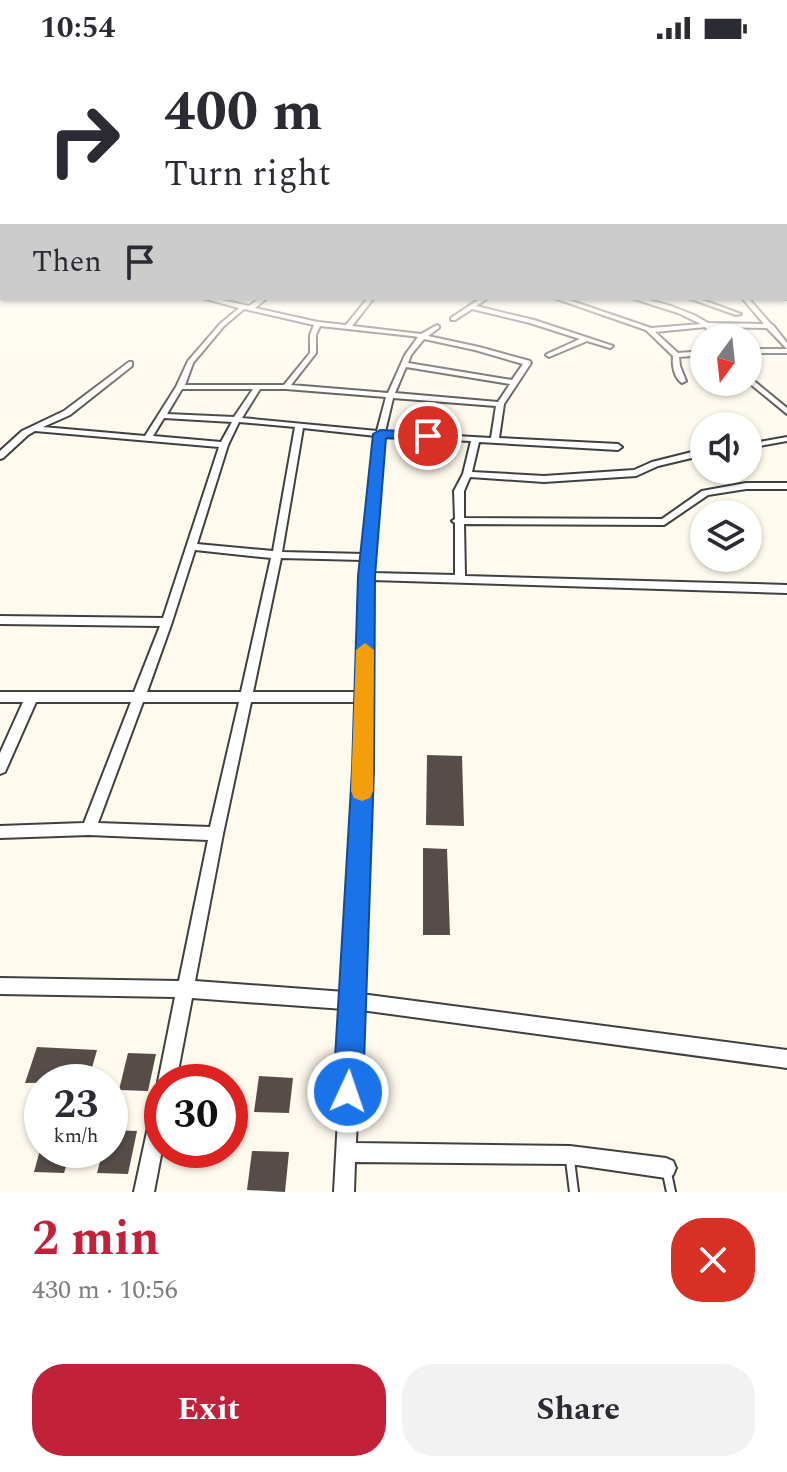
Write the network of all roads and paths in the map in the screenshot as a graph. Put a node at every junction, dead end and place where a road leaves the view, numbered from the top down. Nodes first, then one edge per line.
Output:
1 (229, 320) edge
2 (300, 320) edge
3 (354, 320) edge
4 (520, 320) edge
5 (621, 320) edge
6 (765, 320) edge
7 (318, 324) junction
8 (762, 326) edge
9 (771, 326) junction
10 (348, 327) junction
11 (437, 327) dead end
12 (690, 327) edge
13 (650, 330) junction
14 (423, 336) junction
15 (587, 338) junction
16 (610, 346) dead end
17 (787, 349) edge
18 (762, 350) edge
19 (690, 354) edge
20 (549, 355) dead end
21 (676, 355) junction
22 (129, 364) dead end
23 (405, 365) junction
24 (682, 381) dead end
25 (514, 382) junction
26 (180, 387) junction
27 (258, 387) junction
28 (286, 387) junction
29 (762, 390) edge
30 (390, 396) junction
31 (500, 404) junction
32 (787, 412) edge
33 (162, 416) junction
34 (236, 421) junction
35 (299, 425) junction
36 (35, 429) junction
37 (380, 434) junction
38 (476, 438) junction
39 (147, 439) junction
40 (495, 439) junction
41 (787, 439) edge
42 (762, 443) edge
43 (224, 445) junction
44 (618, 447) dead end
45 (690, 455) edge
46 (0, 456) edge
47 (467, 474) junction
48 (787, 486) edge
49 (457, 521) junction
50 (192, 547) junction
51 (277, 555) junction
52 (370, 557) junction
53 (367, 576) junction
54 (460, 578) junction
55 (787, 589) edge
56 (0, 620) edge
57 (167, 622) junction
58 (32, 696) junction
59 (0, 697) edge
60 (364, 697) junction
61 (139, 699) junction
62 (245, 699) junction
63 (0, 768) edge
64 (89, 829) junction
65 (0, 832) edge
66 (216, 834) junction
67 (0, 986) edge
68 (186, 989) junction
69 (353, 1001) junction
70 (787, 1059) edge
71 (171, 1064) edge
72 (345, 1152) junction
73 (570, 1155) junction
74 (149, 1168) edge
75 (666, 1168) joint
76 (144, 1192) edge
77 (344, 1192) edge
78 (574, 1192) edge
79 (671, 1192) edge

1 - 26 street
2 - 7 street
3 - 10 street
4 - 15 street
5 - 13 street
6 - 9 street
7 - 10 street
7 - 28 street
8 - 9 street
9 - 17 street
10 - 14 street
11 - 14 street
12 - 13 street
13 - 21 street
14 - 23 street
14 - 25 street
15 - 16 street
15 - 20 street
17 - 18 street
19 - 21 street
21 - 24 street
22 - 36 street
23 - 25 street
23 - 30 street
25 - 31 street
26 - 27 street
26 - 33 street
27 - 28 street
27 - 34 street
28 - 30 street
29 - 32 street
30 - 31 street
30 - 37 street
31 - 40 street
33 - 34 street
33 - 39 street
34 - 35 street
34 - 43 street
35 - 37 street
35 - 51 street
36 - 39 street
36 - 46 street
37 - 38 street
37 - 52 street
38 - 40 street
38 - 47 street
39 - 43 street
40 - 44 street
41 - 42 street
43 - 50 street
45 - 47 street
47 - 49 street
48 - 49 street
49 - 54 street
50 - 51 street
50 - 57 street
51 - 52 street
51 - 62 street
52 - 53 street
53 - 54 street
53 - 60 street
54 - 55 street
56 - 57 street
57 - 61 street
58 - 59 street
58 - 61 street
58 - 63 street
60 - 62 street
60 - 69 street
61 - 62 street
61 - 64 street
62 - 66 street
64 - 65 street
64 - 66 street
66 - 68 street
67 - 68 street
68 - 69 street
68 - 71 street
69 - 70 street
69 - 72 street
72 - 73 street
72 - 77 street
73 - 75 street
73 - 78 lane
74 - 76 street
75 - 79 lane

